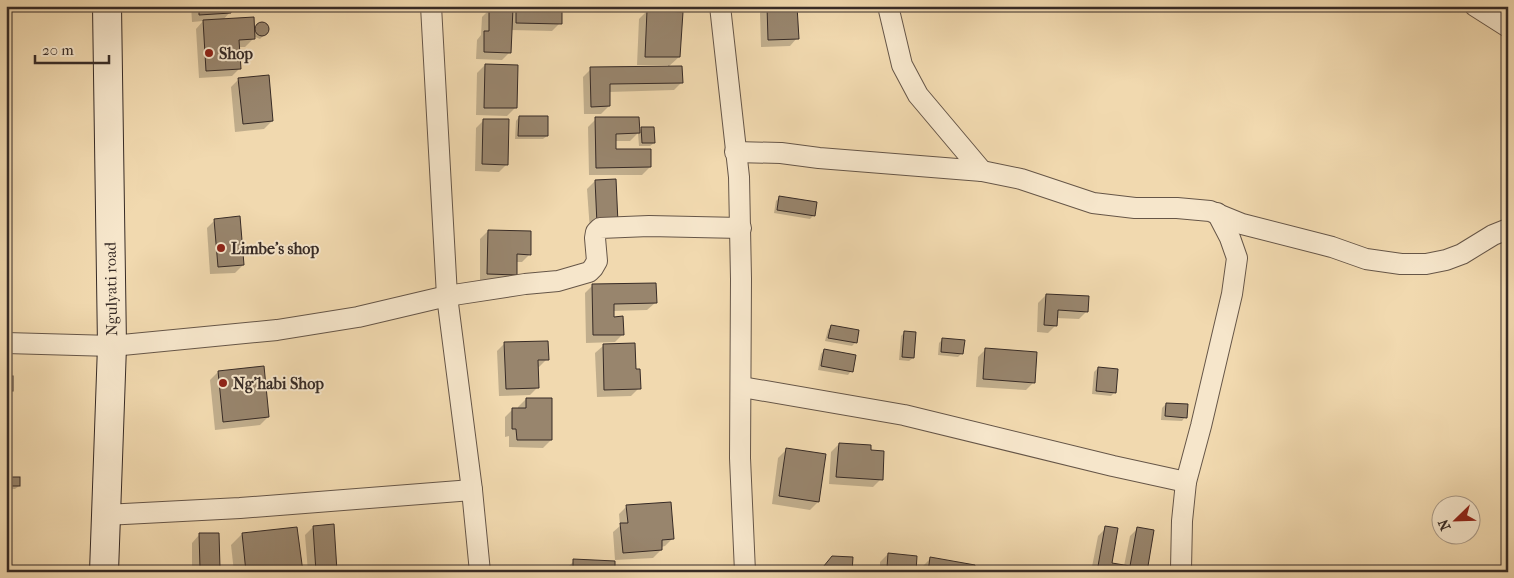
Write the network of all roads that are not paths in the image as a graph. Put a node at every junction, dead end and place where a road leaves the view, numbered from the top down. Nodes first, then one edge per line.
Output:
1 (107, 6) edge
2 (431, 6) edge
3 (720, 6) edge
4 (888, 6) edge
5 (1474, 6) edge
6 (1508, 27) edge
7 (736, 152) junction
8 (982, 171) junction
9 (1217, 213) junction
10 (741, 228) junction
11 (1508, 228) edge
12 (448, 296) junction
13 (6, 343) edge
14 (112, 346) junction
15 (742, 386) junction
16 (1186, 482) junction
17 (472, 490) junction
18 (105, 515) junction
19 (1181, 569) dead end
20 (104, 572) edge
21 (480, 572) edge
22 (746, 572) edge

1 - 14 main road, Ngulyati road
2 - 12 street
3 - 7 street
4 - 8 street
5 - 6 street
7 - 8 street
7 - 10 street
8 - 9 street
9 - 11 street
9 - 16 street
10 - 12 street
10 - 15 street
12 - 14 street
12 - 17 street
13 - 14 street
14 - 18 main road, Ngulyati road
15 - 16 street
15 - 22 street
16 - 19 street
17 - 18 street
17 - 21 street
18 - 20 main road, Ngulyati road

